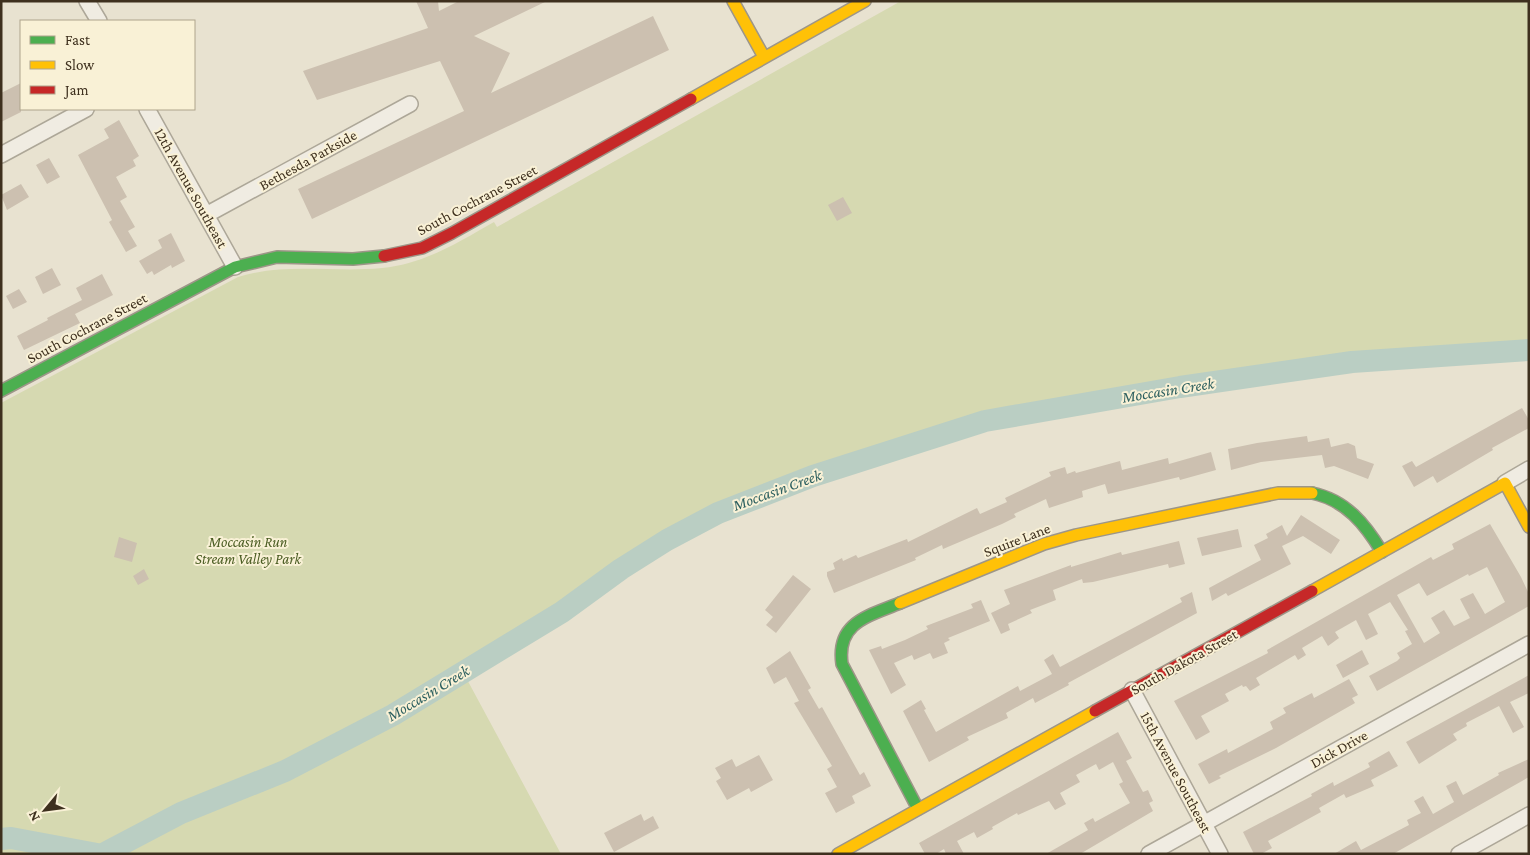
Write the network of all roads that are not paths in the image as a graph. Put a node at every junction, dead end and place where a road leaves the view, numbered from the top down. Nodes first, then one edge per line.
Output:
1 (88, 1) edge
2 (733, 1) edge
3 (865, 1) edge
4 (98, 20) edge
5 (764, 57) junction
6 (410, 104) dead end
7 (84, 110) edge
8 (148, 110) edge
9 (1, 155) edge
10 (206, 216) junction
11 (234, 267) junction
12 (1, 391) edge
13 (1529, 470) edge
14 (1505, 483) junction
15 (1529, 527) edge
16 (1382, 552) junction
17 (1529, 644) edge
18 (1132, 690) junction
19 (918, 809) junction
20 (1529, 815) edge
21 (1204, 824) junction
22 (838, 854) edge
23 (1149, 854) edge
24 (1220, 854) edge
25 (1459, 854) edge

1 - 4 street
2 - 5 street
3 - 5 street, South Cochrane Street
5 - 11 street, South Cochrane Street
6 - 10 street, Bethesda Parkside
7 - 9 street
8 - 10 street, 12th Avenue Southeast
10 - 11 street, 12th Avenue Southeast
11 - 12 street, South Cochrane Street
13 - 14 street, South Dakota Street
14 - 15 street
14 - 16 street, South Dakota Street
16 - 18 street, South Dakota Street
16 - 19 street, Squire Lane
17 - 21 street, Dick Drive
18 - 19 street, South Dakota Street
18 - 21 street, 15th Avenue Southeast
19 - 22 street, South Dakota Street
20 - 25 street
21 - 23 street, Dick Drive
21 - 24 street, 15th Avenue Southeast

